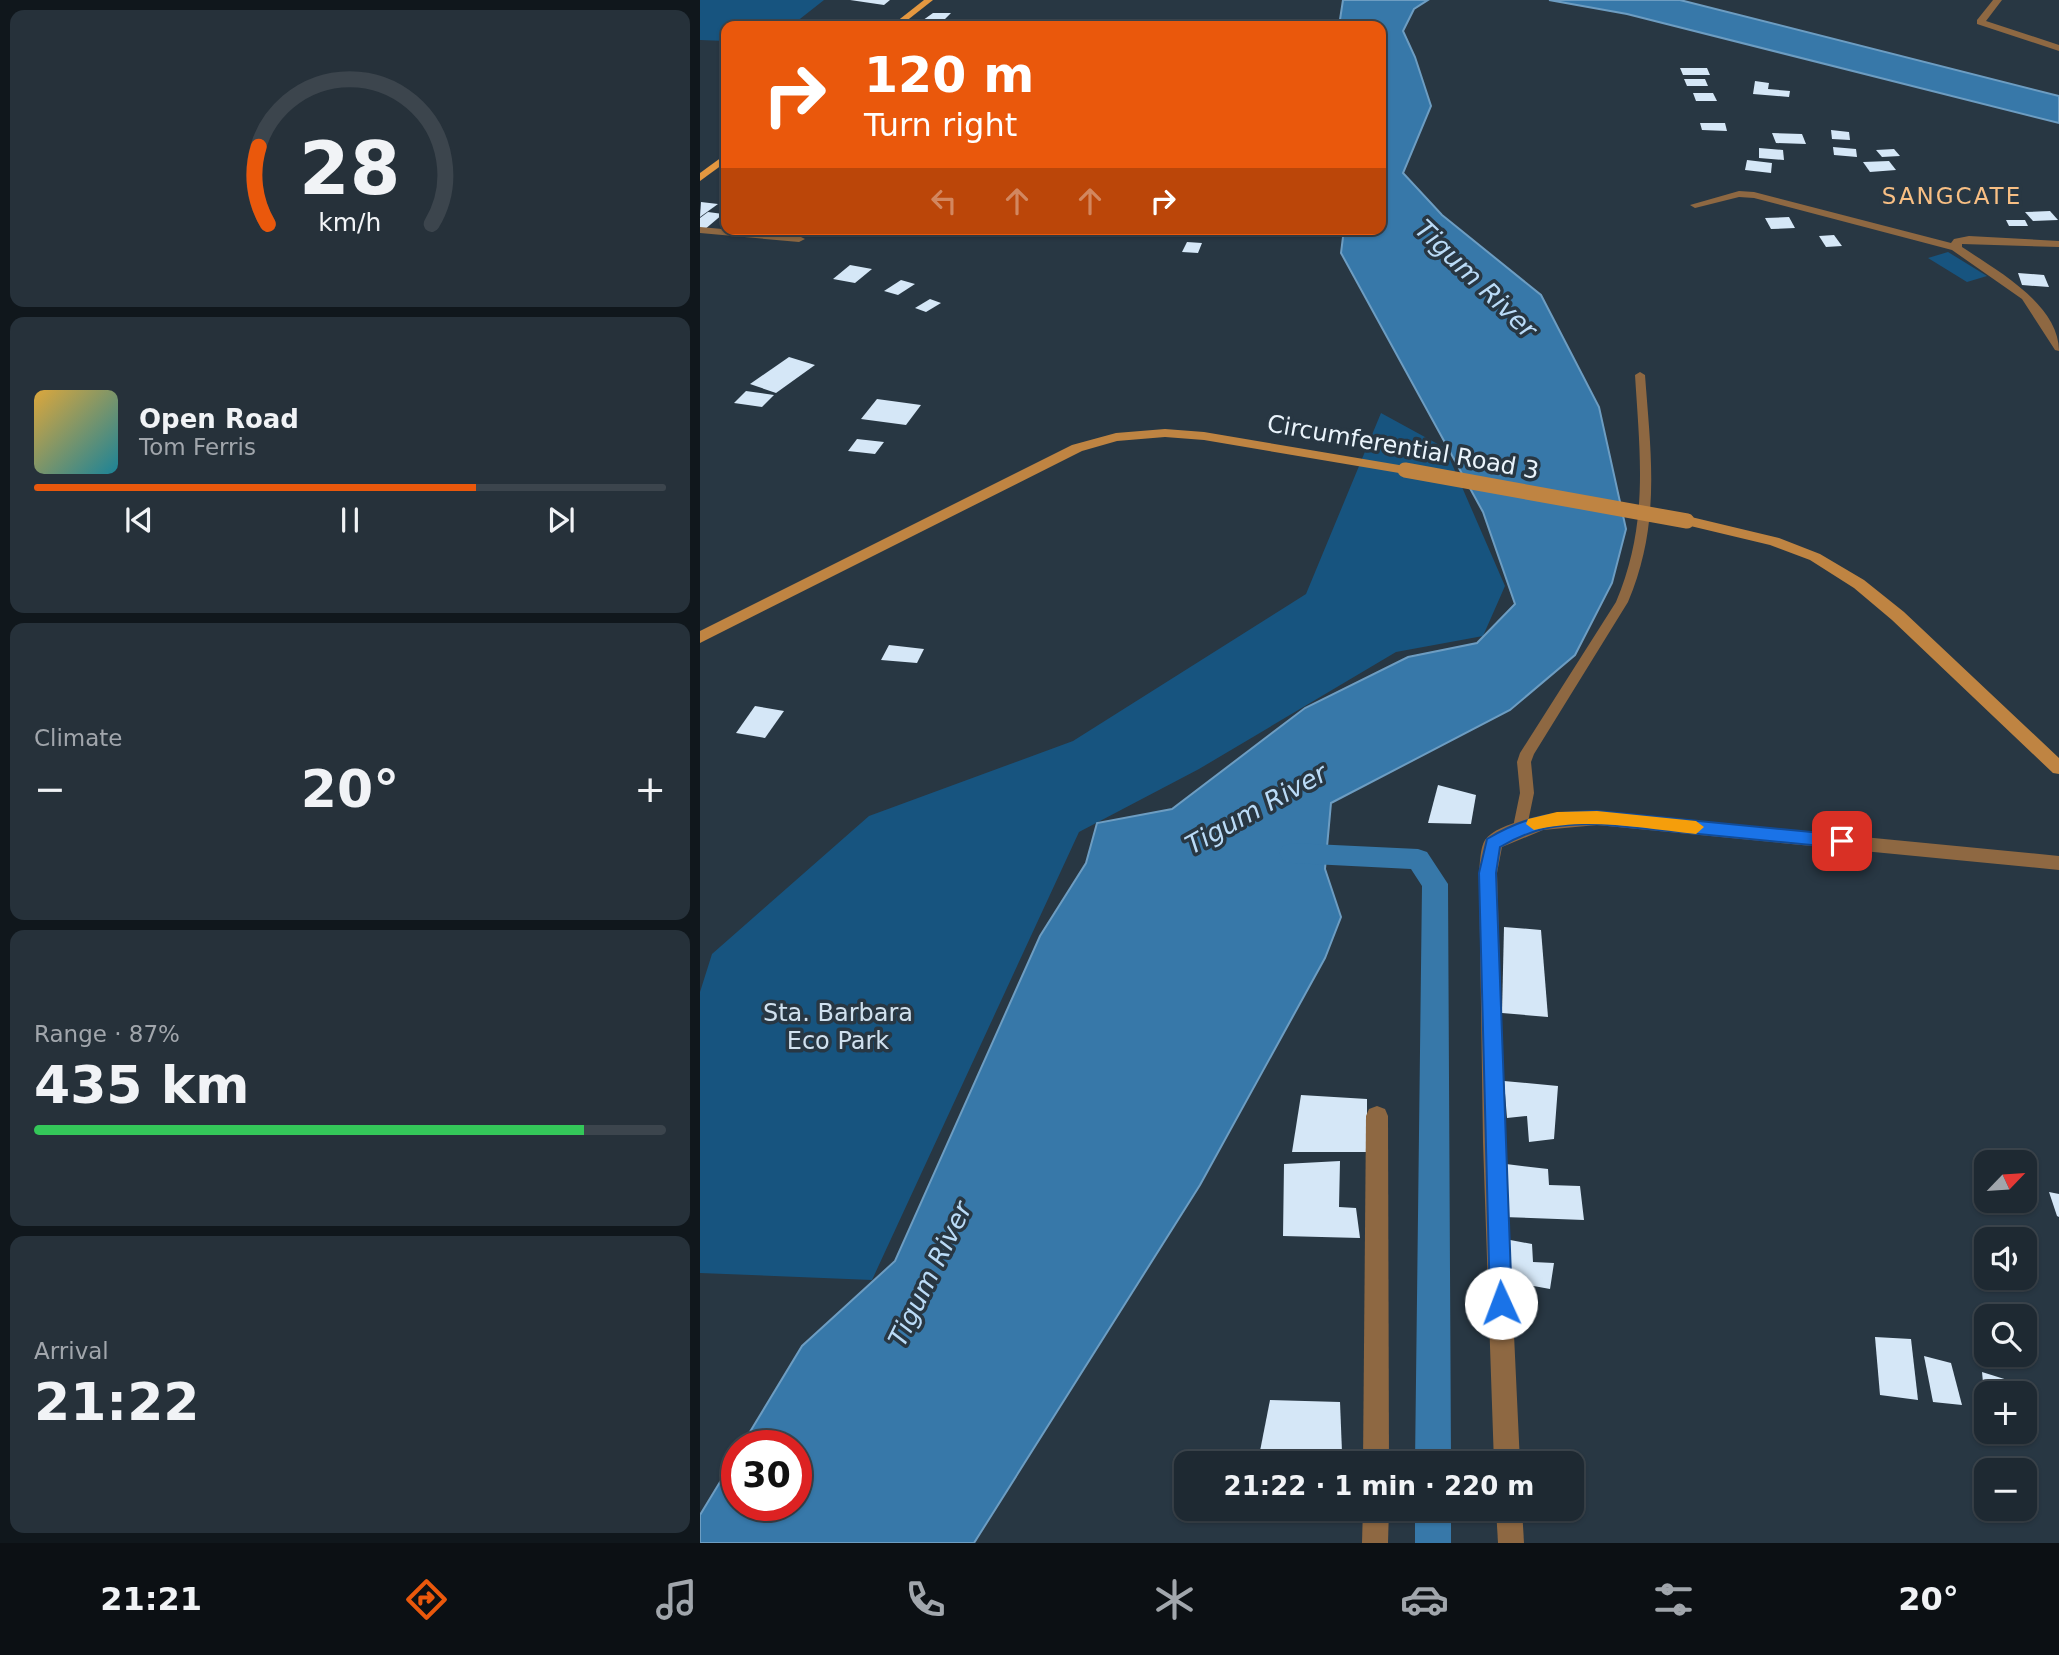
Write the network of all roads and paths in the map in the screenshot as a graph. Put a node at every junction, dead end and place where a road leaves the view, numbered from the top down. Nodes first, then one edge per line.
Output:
1 (929, 0) edge
2 (1998, 0) edge
3 (902, 21) edge
4 (2059, 48) edge
5 (721, 161) edge
6 (700, 178) edge
7 (1695, 205) dead end
8 (700, 230) edge
9 (721, 232) edge
10 (755, 235) edge
11 (799, 239) dead end
12 (2059, 244) edge
13 (1956, 248) junction
14 (2059, 347) edge
15 (1640, 375) dead end
16 (700, 638) edge
17 (2059, 768) edge
18 (1520, 827) junction
19 (2059, 863) edge
20 (1377, 1116) dead end
21 (1376, 1451) edge
22 (1507, 1451) edge
23 (1376, 1521) edge
24 (1510, 1521) edge
25 (1375, 1543) edge
26 (1511, 1543) edge

1 - 3 main road
2 - 4 street
5 - 6 main road
7 - 13 street
8 - 9 street
10 - 11 street
12 - 13 street
13 - 14 street
15 - 18 lane
16 - 17 main road, Circumferential Road 3, bridge
18 - 19 street
18 - 22 street
20 - 21 street
23 - 25 street
24 - 26 street

